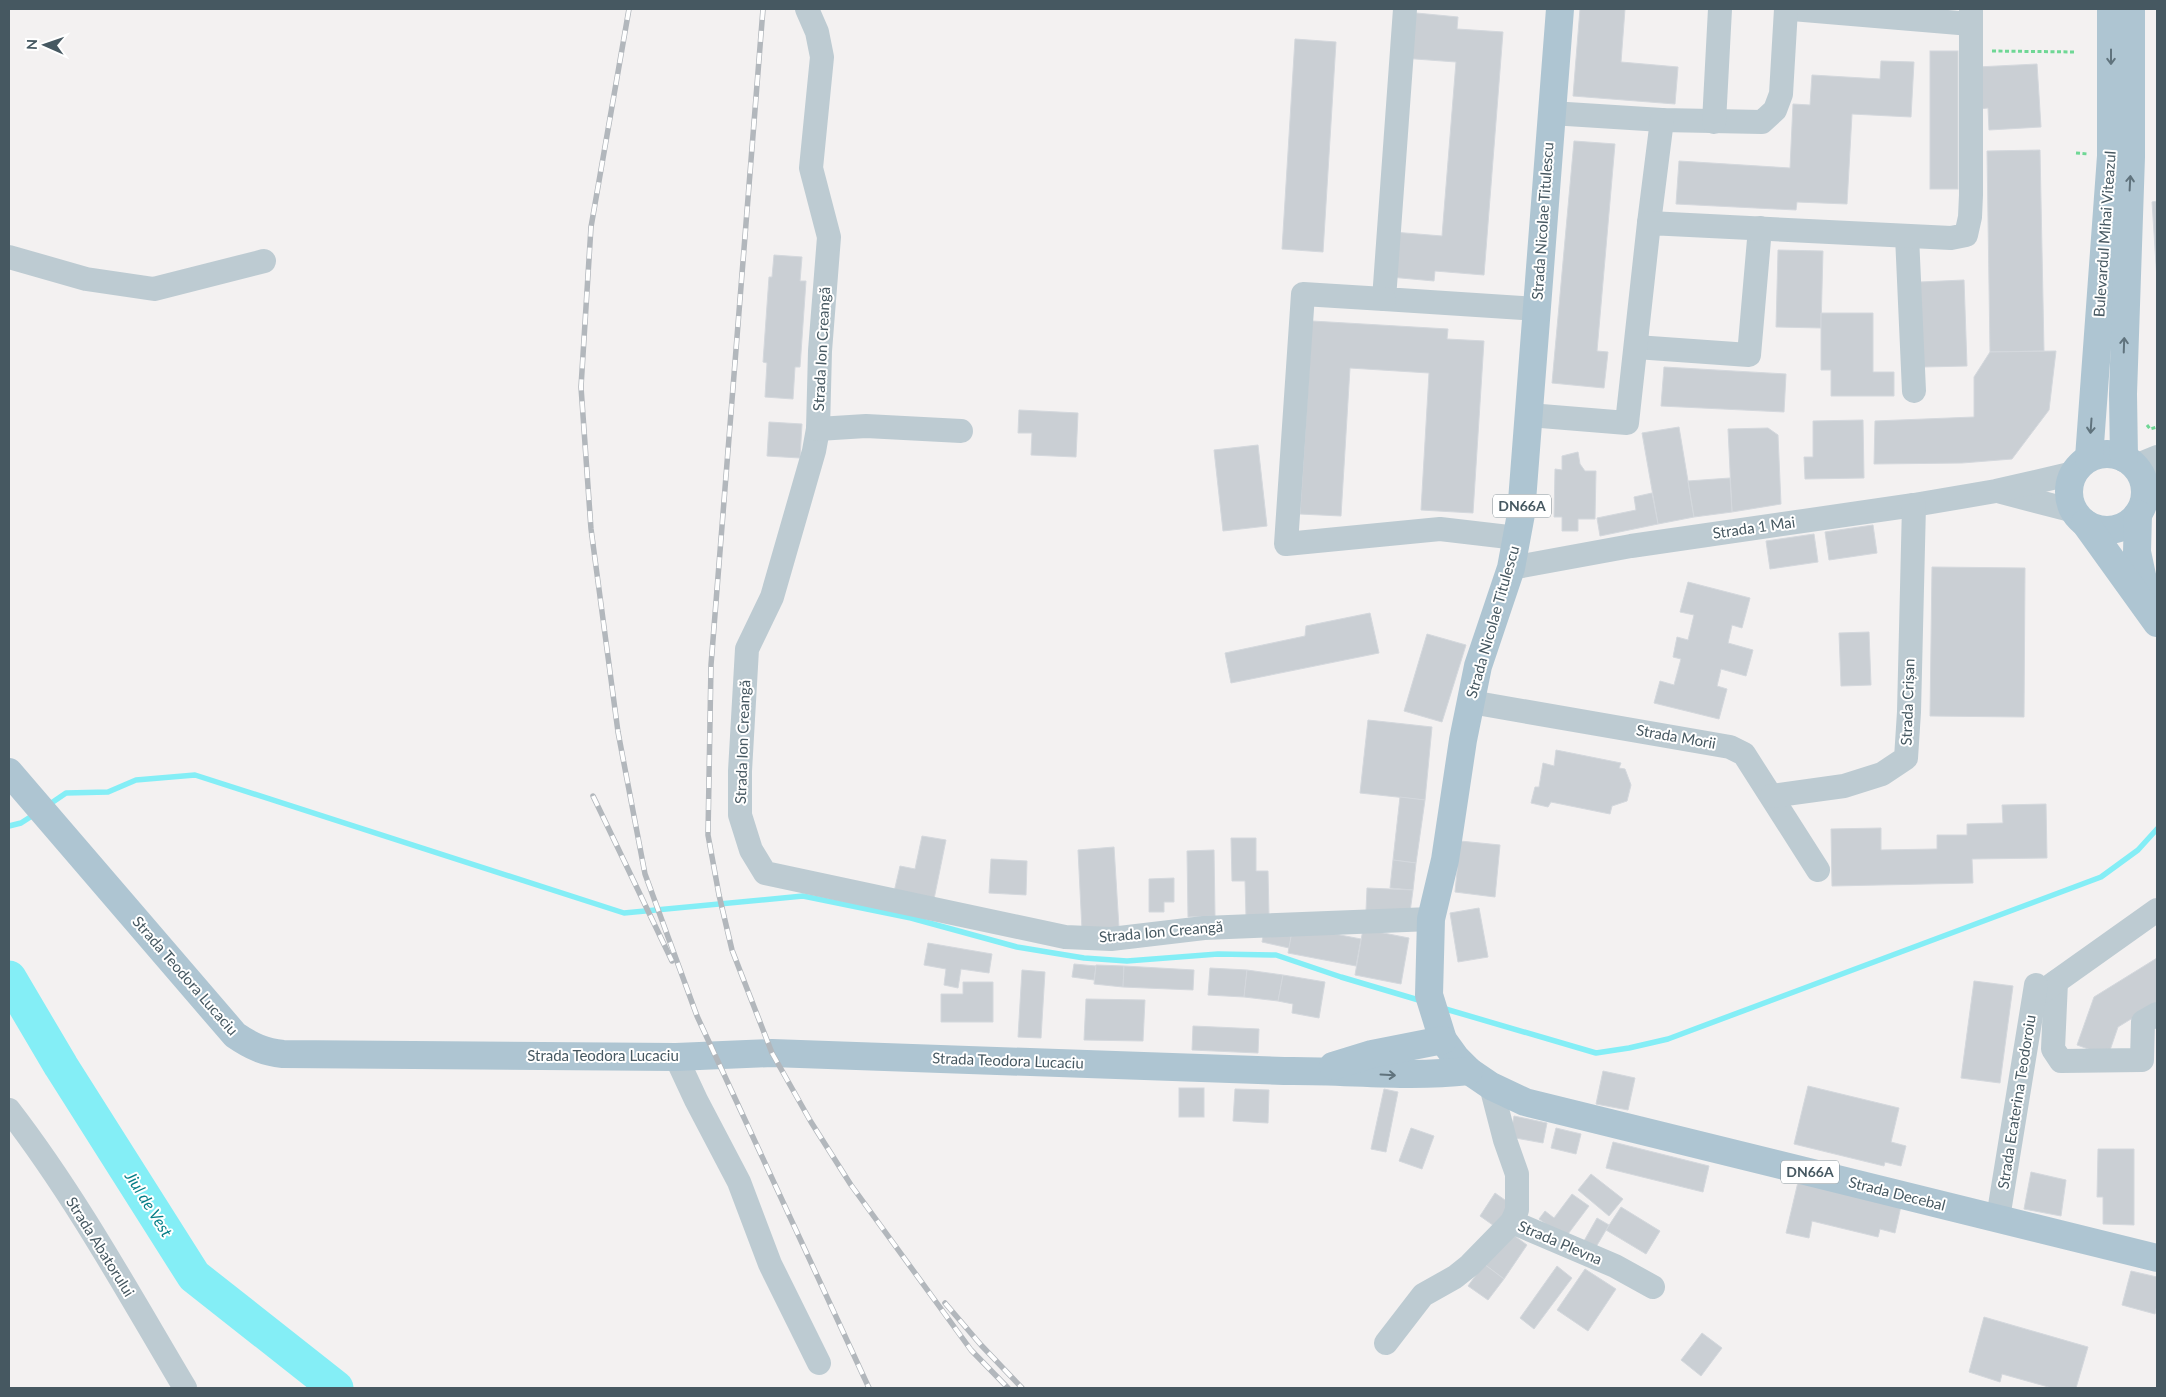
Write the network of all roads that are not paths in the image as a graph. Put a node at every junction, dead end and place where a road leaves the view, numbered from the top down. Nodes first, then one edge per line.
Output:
1 (807, 9) edge
2 (1405, 9) edge
3 (1560, 9) edge
4 (1720, 9) edge
5 (1786, 9) edge
6 (1792, 9) edge
7 (2111, 9) edge
8 (2131, 9) edge
9 (1971, 16) edge
10 (1551, 113) junction
11 (1662, 120) junction
12 (1714, 122) junction
13 (1649, 223) junction
14 (1760, 228) junction
15 (1908, 236) junction
16 (9, 257) edge
17 (264, 261) dead end
18 (1384, 299) junction
19 (1536, 309) junction
20 (1636, 347) junction
21 (1914, 390) dead end
22 (1529, 414) junction
23 (818, 429) junction
24 (961, 431) dead end
25 (2143, 465) edge
26 (2082, 466) junction
27 (1996, 491) junction
28 (1914, 505) junction
29 (2141, 508) junction
30 (2080, 517) junction
31 (1517, 538) junction
32 (1511, 568) junction
33 (2153, 616) edge
34 (1471, 702) junction
35 (9, 772) edge
36 (1772, 796) junction
37 (1818, 870) dead end
38 (2157, 910) edge
39 (1431, 919) junction
40 (2042, 988) junction
41 (2157, 1014) edge
42 (1443, 1040) junction
43 (676, 1057) junction
44 (1322, 1070) junction
45 (1469, 1070) junction
46 (1491, 1086) junction
47 (9, 1110) edge
48 (1998, 1218) junction
49 (1512, 1222) junction
50 (2157, 1258) edge
51 (1653, 1287) dead end
52 (1386, 1343) dead end
53 (819, 1363) dead end
54 (185, 1388) edge

1 - 23 street, Strada Ion Creangă
2 - 18 street
3 - 10 main road, Strada Nicolae Titulescu / DN66A
4 - 12 street
5 - 12 street
6 - 9 street
7 -> 26 main road, Bulevardul Mihai Viteazul
25 -> 8 main road, Bulevardul Mihai Viteazul
9 - 15 street
10 - 11 street
10 - 19 main road, Strada Nicolae Titulescu / DN66A
11 - 12 street
11 - 13 street
13 - 14 street
13 - 20 street
14 - 15 street
14 - 20 street
15 - 21 street
16 - 17 street
18 - 19 street
18 - 31 street
19 - 22 main road, Strada Nicolae Titulescu / DN66A
20 - 22 street
22 - 31 main road, Strada Nicolae Titulescu / DN66A
23 - 24 street
23 - 39 street, Strada Ion Creangă
25 - 26 main road
25 - 29 main road
26 - 27 street, Strada 1 Mai
26 - 30 main road
27 - 28 street, Strada 1 Mai
27 - 30 street, Strada 1 Mai
28 - 32 street, Strada 1 Mai
28 - 36 street, Strada Crișan
29 - 30 main road
29 - 33 main road
30 - 33 main road
31 - 32 main road, Strada Nicolae Titulescu / DN66A
32 - 34 main road, Strada Nicolae Titulescu / DN66A
34 - 36 street, Strada Morii
34 - 39 main road, Strada Nicolae Titulescu / DN66A
35 - 43 main road, Strada Teodora Lucaciu
36 - 37 street, Strada Morii
38 - 40 street
39 - 42 main road, Strada Nicolae Titulescu / DN66A
40 - 41 street
40 - 48 street, Strada Ecaterina Teodoroiu
42 - 44 main road, Strada Teodora Lucaciu
42 - 45 main road, Strada Nicolae Titulescu / DN66A
43 - 44 main road, Strada Teodora Lucaciu
43 - 53 street
44 -> 45 main road, Strada Teodora Lucaciu
45 - 46 main road, Strada Decebal / DN66A
46 - 48 main road, Strada Decebal / DN66A
46 - 49 street, Strada Plevna
47 - 54 street, Strada Abatorului
48 - 50 main road, Strada Decebal / DN66A
49 - 51 street, Strada Plevna
49 - 52 street

